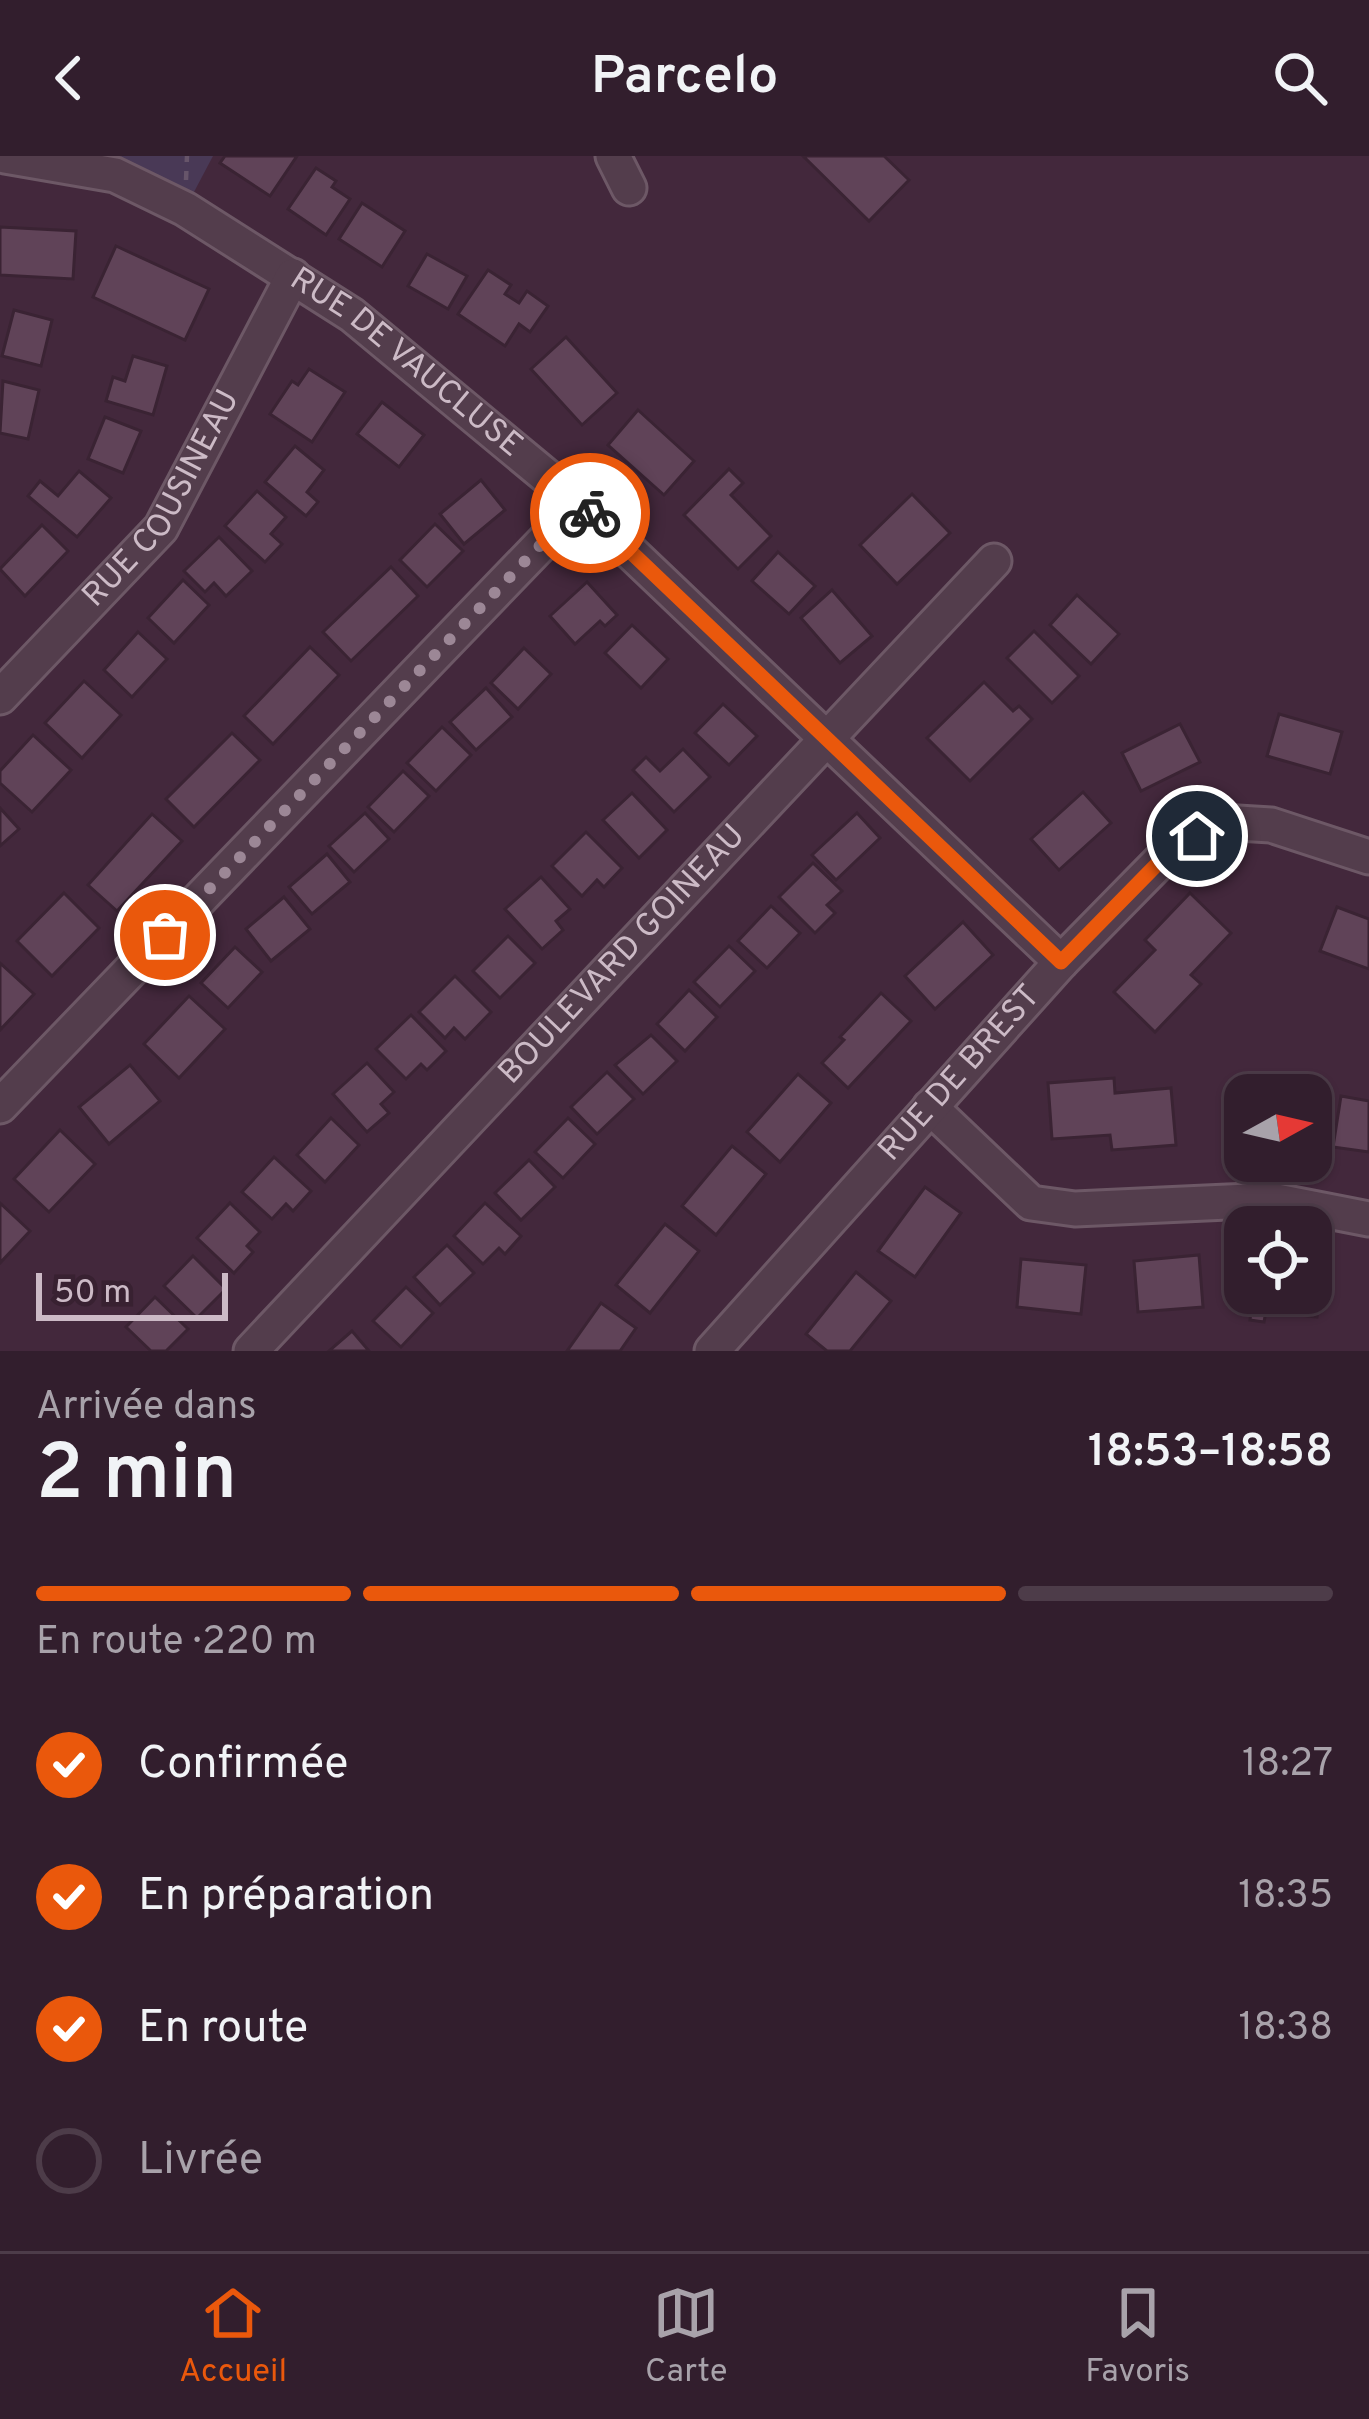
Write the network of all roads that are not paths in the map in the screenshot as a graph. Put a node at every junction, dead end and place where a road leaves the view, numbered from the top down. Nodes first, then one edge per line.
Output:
1 (5, 156) edge
2 (613, 156) edge
3 (629, 188) dead end
4 (293, 276) junction
5 (580, 504) junction
6 (994, 561) dead end
7 (0, 698) edge
8 (825, 738) junction
9 (1369, 857) edge
10 (1061, 962) junction
11 (0, 1106) edge
12 (930, 1107) junction
13 (1369, 1219) edge
14 (251, 1351) edge
15 (712, 1351) edge

1 - 4 street, RUE DE VAUCLUSE
2 - 3 street
4 - 5 street, RUE DE VAUCLUSE
4 - 7 street, RUE COUSINEAU
5 - 8 street, RUE DE VAUCLUSE
5 - 11 street
6 - 8 street, BOULEVARD GOINEAU
8 - 10 street, RUE DE VAUCLUSE
8 - 14 street, BOULEVARD GOINEAU
9 - 10 street, RUE DE BREST
10 - 12 street, RUE DE BREST
12 - 13 street
12 - 15 street, RUE DE BREST

